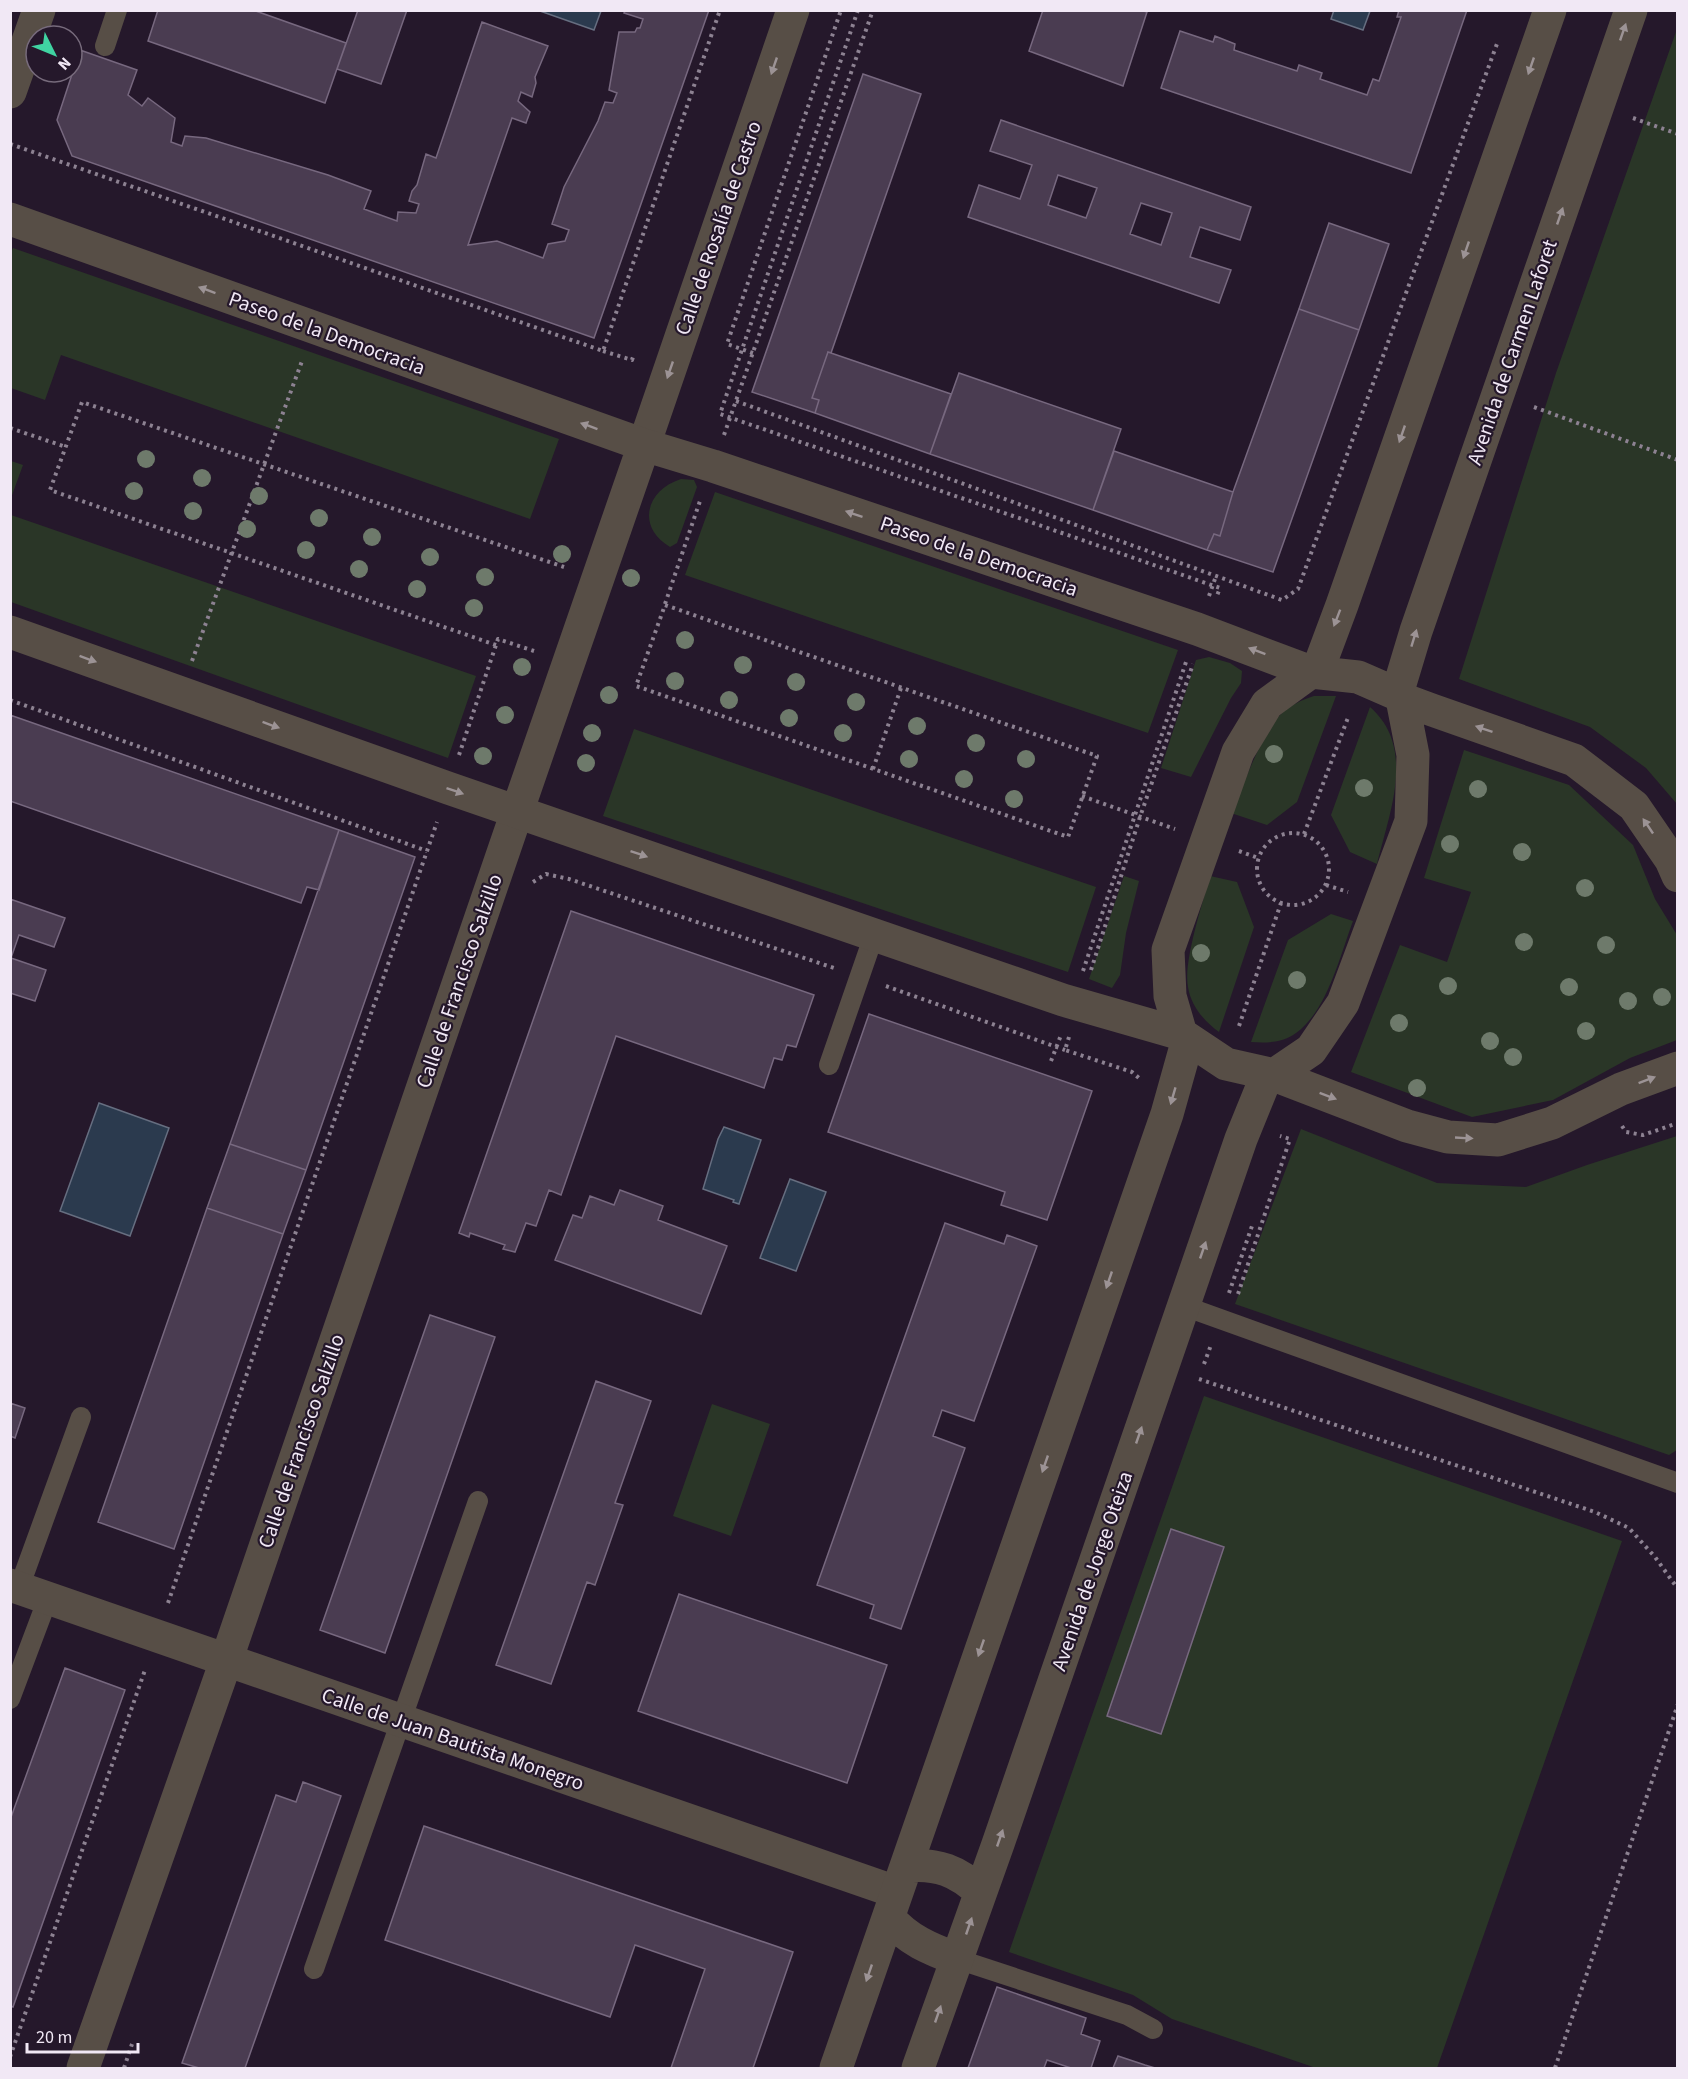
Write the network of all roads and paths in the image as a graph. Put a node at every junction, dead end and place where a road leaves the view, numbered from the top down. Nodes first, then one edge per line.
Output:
1 (39, 10) edge
2 (117, 10) edge
3 (720, 10) edge
4 (793, 10) edge
5 (841, 10) edge
6 (858, 10) edge
7 (873, 10) edge
8 (1550, 10) edge
9 (1631, 10) edge
10 (1501, 33) dead end
11 (105, 46) dead end
12 (10, 92) edge
13 (1633, 118) dead end
14 (1677, 134) edge
15 (10, 144) edge
16 (10, 219) edge
17 (636, 349) dead end
18 (741, 349) junction
19 (603, 351) junction
20 (753, 353) junction
21 (302, 360) dead end
22 (736, 401) junction
23 (1534, 407) dead end
24 (730, 417) junction
25 (10, 428) edge
26 (644, 445) junction
27 (66, 447) junction
28 (1677, 460) edge
29 (265, 464) junction
30 (713, 466) junction
31 (232, 553) junction
32 (1216, 576) junction
33 (561, 577) dead end
34 (1213, 586) junction
35 (664, 605) junction
36 (1201, 630) junction
37 (10, 632) edge
38 (539, 644) dead end
39 (496, 645) junction
40 (190, 666) dead end
41 (1314, 672) junction
42 (901, 688) junction
43 (1399, 697) junction
44 (10, 700) edge
45 (1349, 716) dead end
46 (873, 769) junction
47 (448, 789) junction
48 (1082, 796) junction
49 (517, 812) junction
50 (1135, 815) junction
51 (1140, 817) junction
52 (1304, 834) junction
53 (1207, 840) junction
54 (427, 851) junction
55 (1258, 858) junction
56 (1677, 876) edge
57 (530, 887) dead end
58 (1281, 903) junction
59 (874, 935) junction
60 (860, 977) junction
61 (1076, 1004) junction
62 (1239, 1026) dead end
63 (1185, 1037) junction
64 (1056, 1047) junction
65 (1065, 1050) junction
66 (1051, 1061) dead end
67 (829, 1065) dead end
68 (1677, 1068) edge
69 (1270, 1075) junction
70 (1173, 1097) junction
71 (1631, 1120) dead end
72 (1677, 1123) edge
73 (1248, 1125) junction
74 (1622, 1126) junction
75 (1286, 1127) dead end
76 (1611, 1131) dead end
77 (1282, 1136) junction
78 (1280, 1144) dead end
79 (1254, 1219) dead end
80 (1184, 1306) junction
81 (1224, 1321) junction
82 (1199, 1379) dead end
83 (81, 1417) dead end
84 (1677, 1483) edge
85 (478, 1501) dead end
86 (1677, 1589) edge
87 (26, 1591) edge
88 (156, 1637) junction
89 (226, 1661) junction
90 (10, 1699) edge
91 (1677, 1704) edge
92 (401, 1721) junction
93 (897, 1892) junction
94 (980, 1892) junction
95 (957, 1959) junction
96 (314, 1970) dead end
97 (1153, 2029) dead end
98 (135, 2035) dead end
99 (10, 2057) edge
100 (83, 2068) edge
101 (124, 2068) edge
102 (837, 2068) edge
103 (918, 2068) edge
104 (1556, 2068) edge

1 - 12 street
2 - 11 lane
3 - 19 path
4 -> 26 street, Calle de Rosalía de Castro
5 - 18 path
6 - 18 path
7 - 20 path
8 -> 41 street
43 -> 9 street, Avenida de Carmen Laforet
10 - 32 path
13 - 14 path
15 - 19 path
26 -> 16 street, Paseo de la Democracia
17 - 19 path
18 - 20 path
18 - 24 path
20 - 22 path
21 - 29 path
22 - 24 path
22 - 32 path
23 - 28 path
24 - 30 path
24 - 34 path
25 - 27 path
26 - 30 street, Paseo de la Democracia
26 - 49 street
27 - 29 path
27 - 31 path
29 - 31 path
29 - 33 path
30 - 35 path
36 -> 30 street, Paseo de la Democracia
31 - 39 path
31 - 40 path
32 - 34 path
34 - 36 path
34 - 36 path
35 - 42 path
35 - 46 path
41 -> 36 street, Paseo de la Democracia
36 - 50 path
36 - 51 path
37 -> 47 street
38 - 39 path
39 - 47 path
41 - 43 street, Paseo de la Democracia
41 - 53 street
42 - 46 path
42 - 48 path
56 -> 43 street, Paseo de la Democracia
43 - 69 street
44 - 54 path
45 - 52 path
46 - 48 path
47 -> 49 street
47 - 54 path
48 - 50 path
49 -> 59 street
49 - 89 street, Calle de Francisco Salzillo
50 - 51 path
50 - 61 path
51 - 53 path
51 - 61 path
52 - 55 path
52 - 58 path
53 - 55 path
53 - 63 street
54 - 88 path
55 - 58 path
57 - 60 path
58 - 62 path
59 - 60 lane
59 - 61 street
60 - 64 path
60 - 67 lane
61 - 63 street
61 - 64 path
61 - 65 path
63 - 69 street
63 -> 70 street
64 - 65 path
64 - 66 path
65 - 70 path
69 -> 68 street
69 - 73 street, Avenida de Jorge Oteiza
70 -> 93 street
71 - 74 path
72 - 74 path
73 - 77 path
80 -> 73 street, Avenida de Jorge Oteiza
74 - 76 path
75 - 77 path
77 - 78 path
77 - 81 path
79 - 81 path
80 - 81 lane
94 -> 80 street, Avenida de Jorge Oteiza
81 - 84 lane
82 - 86 path
83 - 87 lane
85 - 92 lane
87 - 88 street, Calle de Juan Bautista Monegro
87 - 90 lane
88 - 89 street, Calle de Juan Bautista Monegro
88 - 99 path
89 - 92 street, Calle de Juan Bautista Monegro
89 - 100 street, Calle de Francisco Salzillo
91 - 104 path
92 - 93 street, Calle de Juan Bautista Monegro
92 - 96 lane
93 - 94 street
93 - 95 street
93 -> 102 street
95 -> 94 street, Avenida de Jorge Oteiza
95 - 97 lane
103 -> 95 street, Avenida de Jorge Oteiza
98 - 101 path

